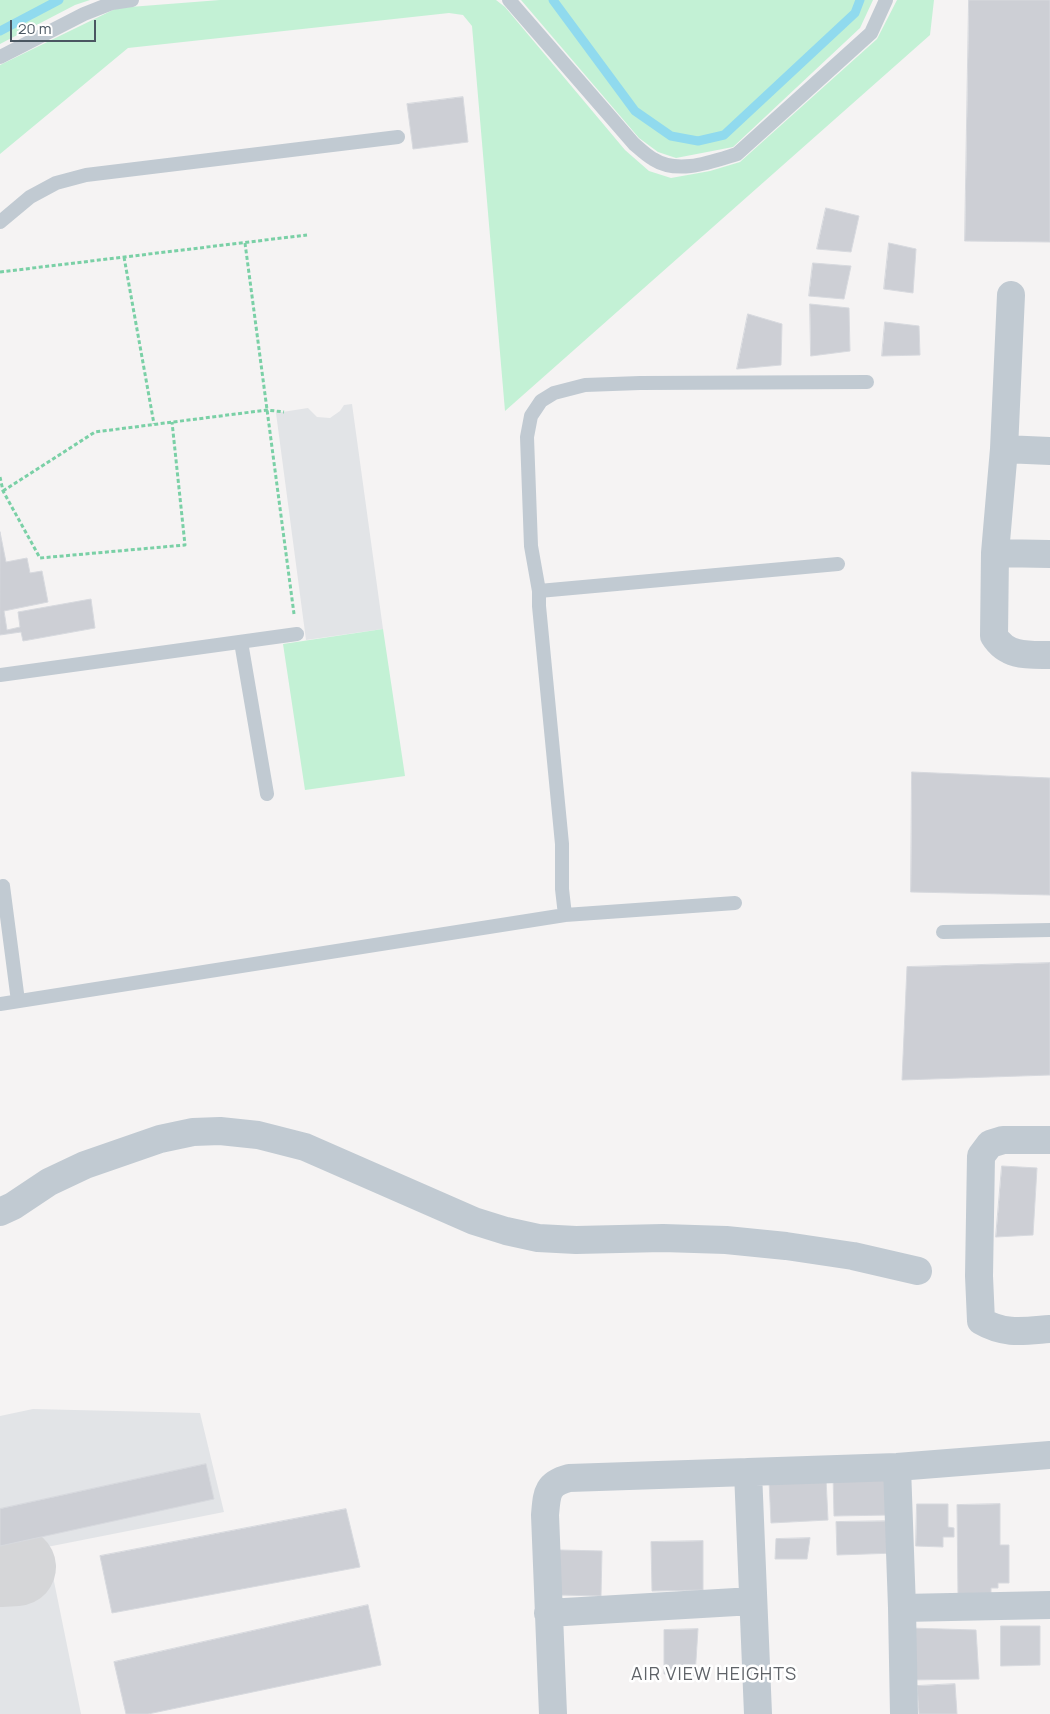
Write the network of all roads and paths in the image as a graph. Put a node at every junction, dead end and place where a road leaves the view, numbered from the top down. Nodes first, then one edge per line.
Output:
1 (132, 0) edge
2 (510, 0) edge
3 (886, 0) edge
4 (0, 57) edge
5 (398, 137) dead end
6 (0, 222) edge
7 (307, 235) dead end
8 (245, 243) junction
9 (124, 257) junction
10 (0, 272) edge
11 (1011, 296) dead end
12 (867, 382) dead end
13 (267, 410) junction
14 (284, 412) dead end
15 (172, 422) junction
16 (154, 424) junction
17 (1004, 449) junction
18 (1050, 451) edge
19 (0, 477) edge
20 (3, 491) junction
21 (995, 553) junction
22 (1050, 554) edge
23 (838, 564) dead end
24 (539, 591) junction
25 (297, 634) joint
26 (241, 642) junction
27 (1050, 655) edge
28 (0, 674) edge
29 (267, 794) dead end
30 (3, 886) dead end
31 (735, 903) dead end
32 (565, 915) junction
33 (1050, 930) edge
34 (943, 932) dead end
35 (18, 1001) junction
36 (0, 1004) edge
37 (1050, 1140) edge
38 (0, 1212) edge
39 (918, 1271) dead end
40 (1050, 1329) edge
41 (1050, 1455) edge
42 (897, 1467) junction
43 (748, 1472) junction
44 (753, 1601) junction
45 (1050, 1605) edge
46 (902, 1608) junction
47 (548, 1613) junction
48 (553, 1714) edge
49 (758, 1714) edge
50 (904, 1714) edge

1 - 4 lane
2 - 3 lane
5 - 6 lane
7 - 8 path
8 - 9 path
8 - 13 path
9 - 10 path
9 - 16 path
11 - 17 street
12 - 24 lane
13 - 14 path
13 - 15 path
13 - 25 path
15 - 16 path
15 - 20 path
16 - 20 path
17 - 18 street
17 - 21 street
19 - 20 path
21 - 22 street
21 - 27 street
23 - 24 lane
24 - 32 lane
25 - 26 lane
26 - 28 lane
26 - 29 lane
30 - 35 lane
31 - 32 lane
32 - 35 lane
33 - 34 lane
35 - 36 lane
37 - 40 street
38 - 39 street
41 - 42 street
42 - 43 street
42 - 46 street
43 - 44 street
43 - 47 street
44 - 47 street
44 - 49 street
45 - 46 street
46 - 50 street
47 - 48 street

